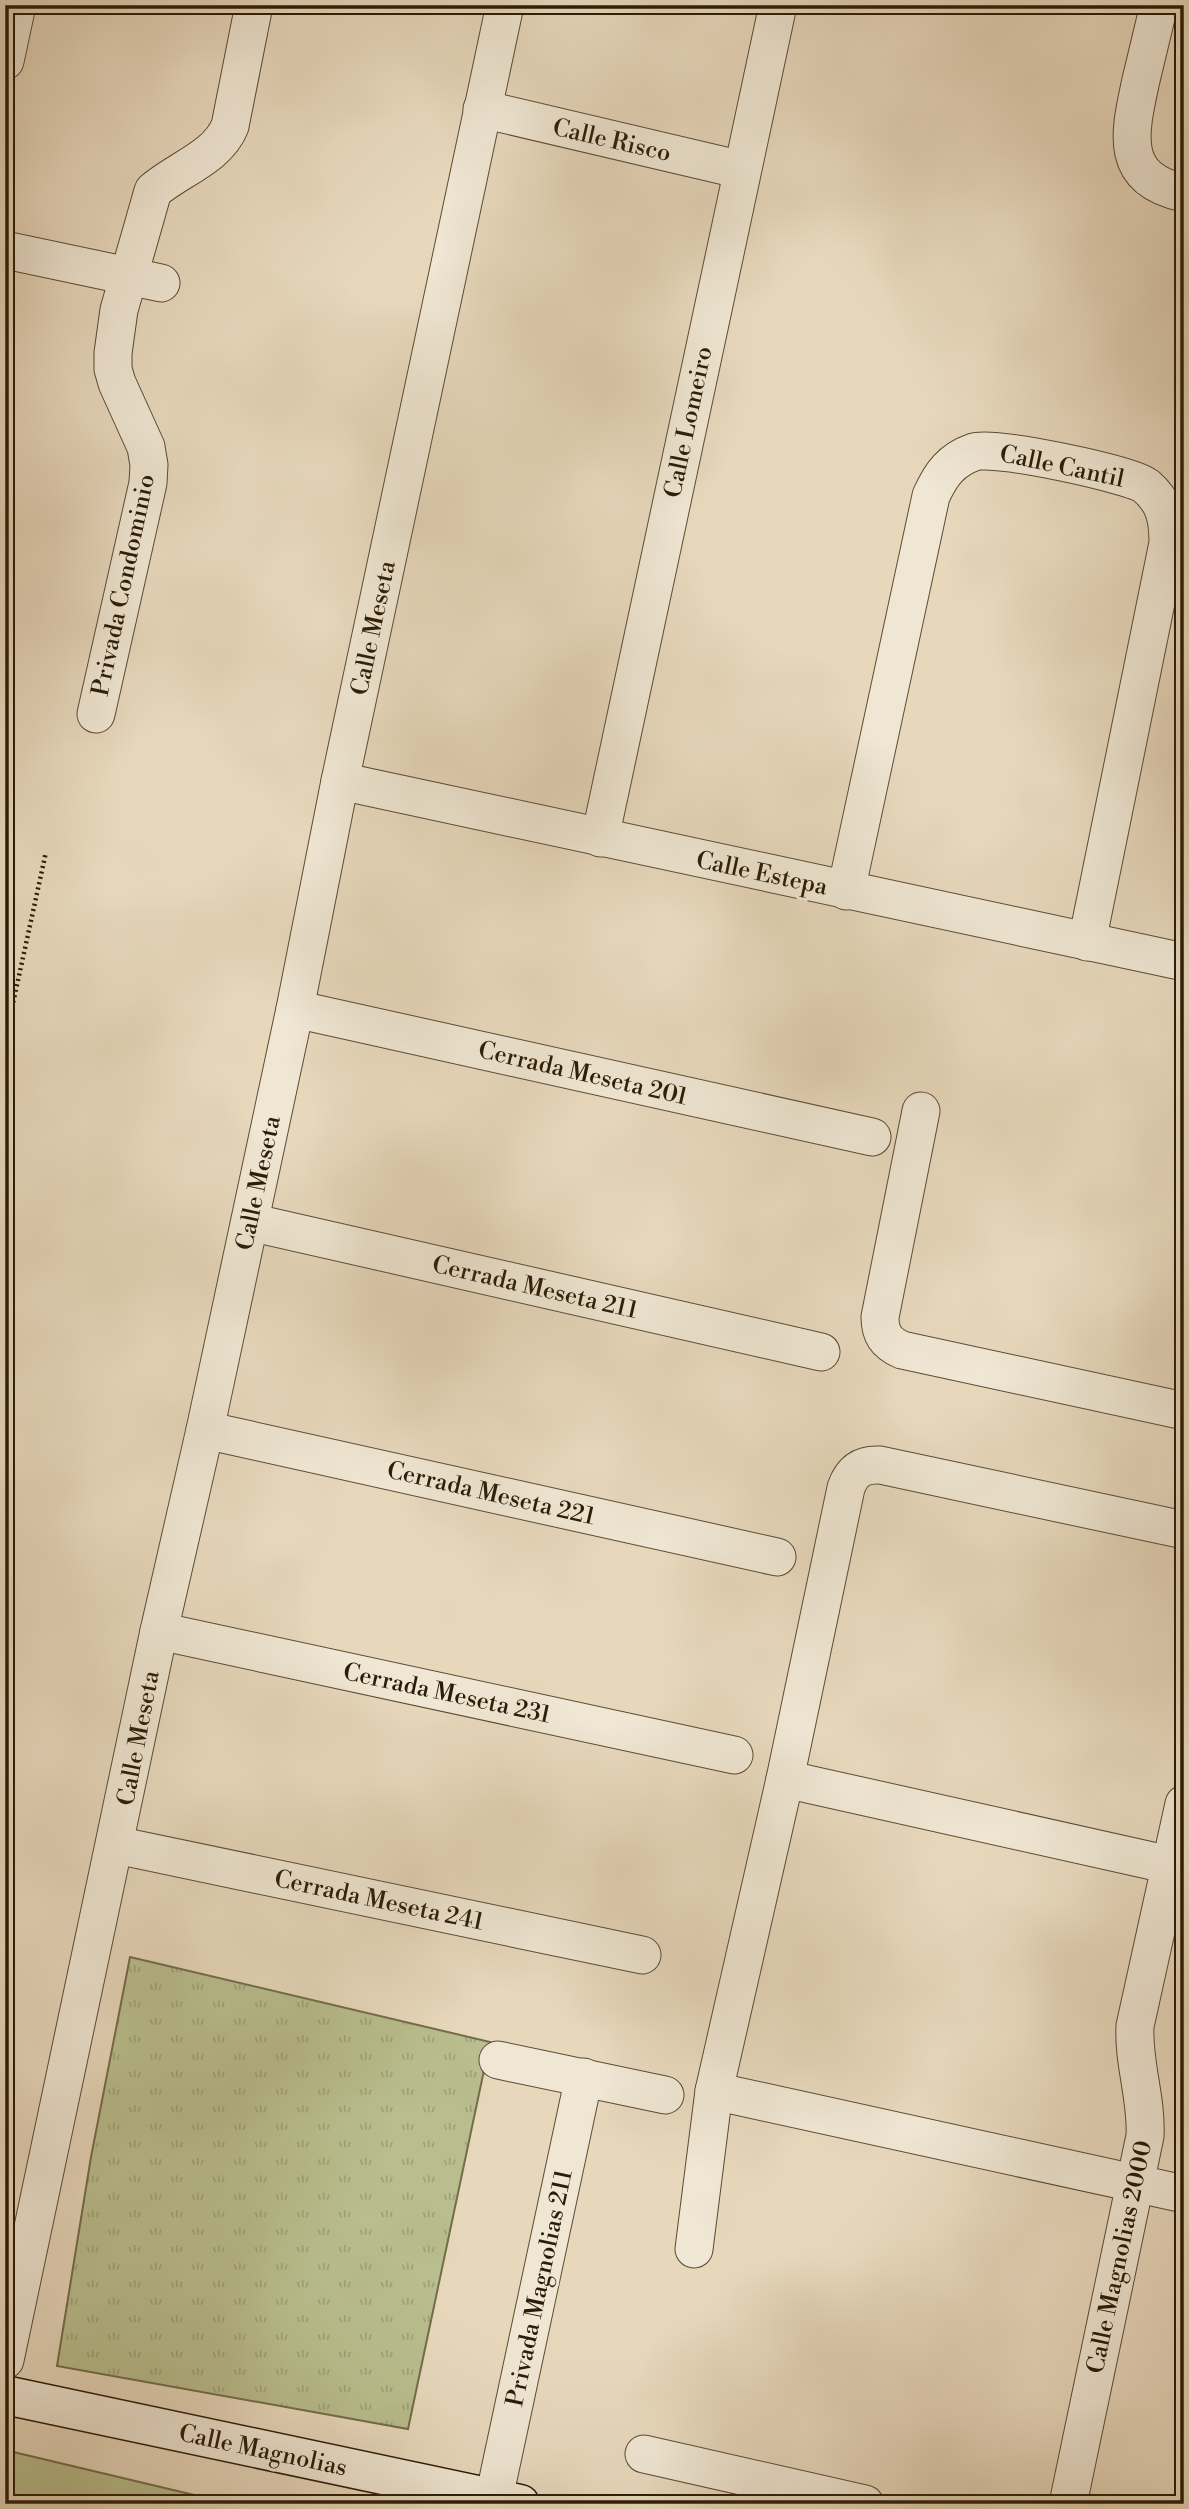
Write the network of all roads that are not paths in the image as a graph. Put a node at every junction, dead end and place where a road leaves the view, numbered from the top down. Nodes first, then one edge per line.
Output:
1 (17, 5) edge
2 (254, 5) edge
3 (505, 5) edge
4 (778, 5) edge
5 (1159, 5) edge
6 (5, 61) edge
7 (482, 110) junction
8 (742, 170) junction
9 (1184, 193) edge
10 (5, 250) edge
11 (145, 280) junction
12 (96, 714) dead end
13 (340, 781) junction
14 (600, 838) junction
15 (846, 891) junction
16 (1087, 942) junction
17 (1184, 962) edge
18 (295, 1009) junction
19 (921, 1111) dead end
20 (872, 1137) dead end
21 (250, 1222) junction
22 (821, 1352) dead end
23 (1184, 1411) edge
24 (205, 1430) junction
25 (1184, 1530) edge
26 (777, 1557) dead end
27 (159, 1631) junction
28 (734, 1755) dead end
29 (785, 1779) junction
30 (1184, 1804) edge
31 (116, 1845) junction
32 (1170, 1865) junction
33 (642, 1955) dead end
34 (498, 2060) dead end
35 (584, 2077) junction
36 (714, 2091) junction
37 (665, 2095) dead end
38 (1136, 2184) junction
39 (1184, 2194) edge
40 (694, 2249) dead end
41 (5, 2360) edge
42 (5, 2395) edge
43 (644, 2454) dead end
44 (507, 2501) edge
45 (865, 2504) edge
46 (1068, 2504) edge

1 - 6 street
2 - 11 street, Privada Condominio
3 - 7 street, Calle Meseta
4 - 8 street, Calle Lomeiro
5 - 9 street
7 - 8 street, Calle Risco
7 - 13 street, Calle Meseta
8 - 14 street, Calle Lomeiro
10 - 11 street
11 - 12 street, Privada Condominio
13 - 14 street, Calle Estepa
13 - 18 street, Calle Meseta
14 - 15 street, Calle Estepa
15 - 16 street, Calle Estepa
15 - 16 street, Calle Cantil
16 - 17 street, Calle Estepa
18 - 20 street, Cerrada Meseta 201
18 - 21 street, Calle Meseta
19 - 23 street
21 - 22 street, Cerrada Meseta 211
21 - 24 street, Calle Meseta
24 - 26 street, Cerrada Meseta 221
24 - 27 street, Calle Meseta
25 - 29 street
27 - 28 street, Cerrada Meseta 231
27 - 31 street, Calle Meseta
29 - 32 street
29 - 36 street
30 - 32 street, Calle Magnolias 2000
31 - 33 street, Cerrada Meseta 241
31 - 41 street, Calle Meseta
32 - 38 street, Calle Magnolias 2000
34 - 35 street
35 - 37 street
35 - 44 street, Privada Magnolias 211
36 - 38 street
36 - 40 street
38 - 39 street
38 - 46 street, Calle Magnolias 2000
42 - 44 main road, Calle Magnolias
43 - 45 street

